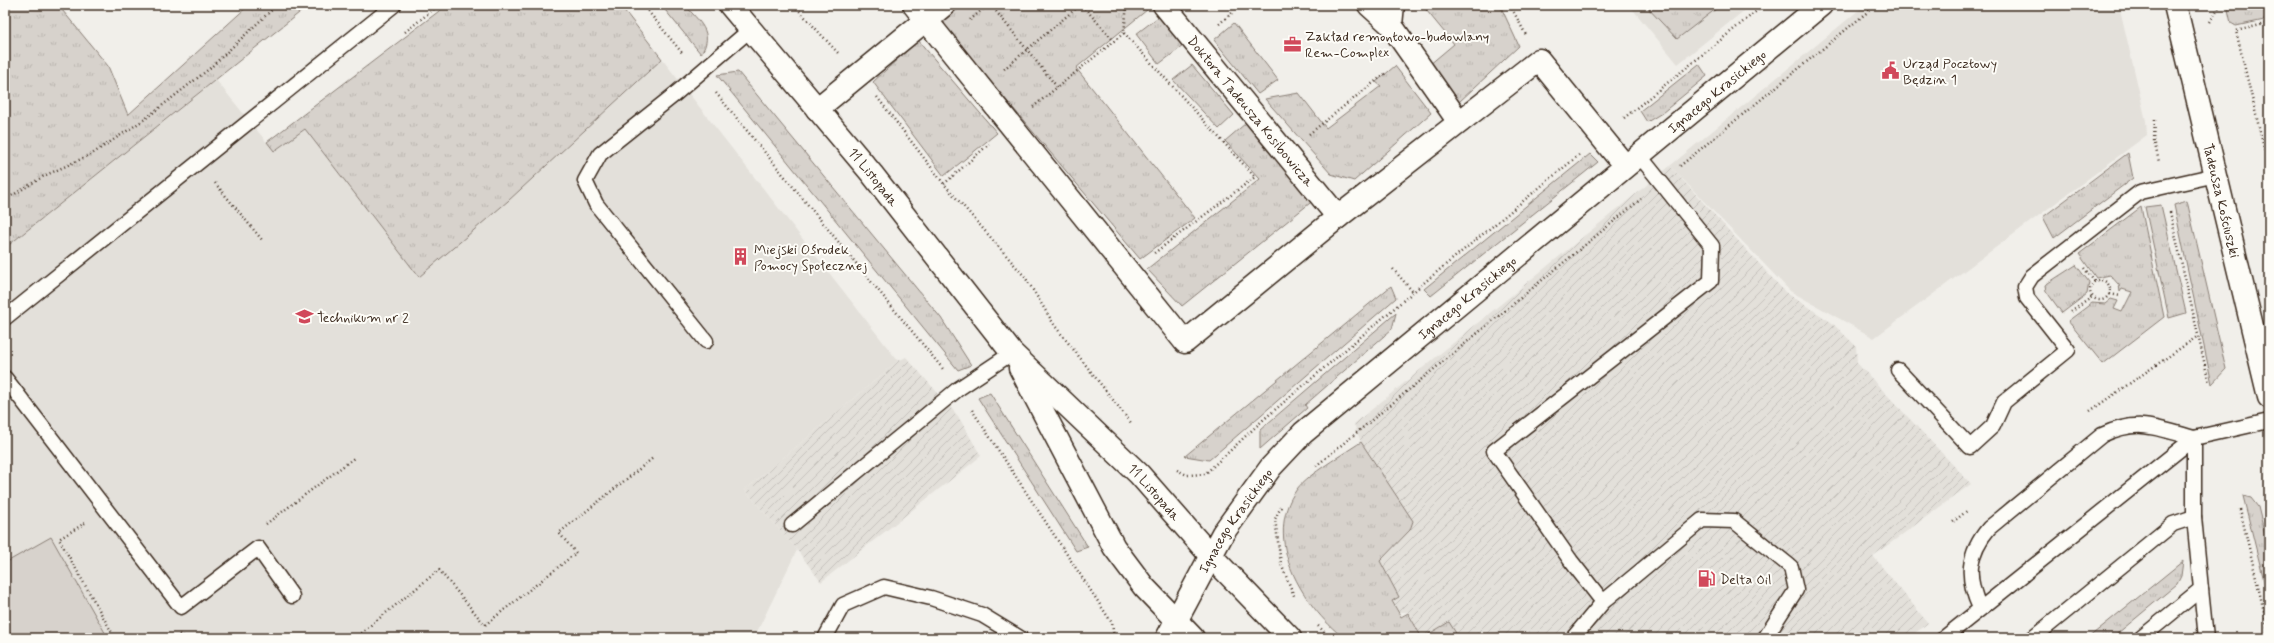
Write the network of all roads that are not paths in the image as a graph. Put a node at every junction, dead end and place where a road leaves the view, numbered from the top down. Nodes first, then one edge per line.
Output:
1 (394, 5) edge
2 (730, 5) edge
3 (944, 5) edge
4 (1164, 5) edge
5 (1369, 5) edge
6 (1821, 5) edge
7 (2175, 5) edge
8 (920, 12) edge
9 (1392, 15) edge
10 (751, 29) junction
11 (817, 109) junction
12 (1459, 122) junction
13 (1632, 161) junction
14 (2216, 174) junction
15 (1338, 217) junction
16 (5, 318) edge
17 (706, 341) dead end
18 (1012, 353) junction
19 (1898, 370) dead end
20 (5, 378) edge
21 (2269, 397) edge
22 (2269, 421) edge
23 (2194, 438) junction
24 (2194, 517) junction
25 (792, 525) dead end
26 (1210, 555) junction
27 (2201, 589) junction
28 (292, 596) dead end
29 (1603, 602) junction
30 (1980, 608) junction
31 (1171, 630) edge
32 (825, 638) edge
33 (1020, 638) edge
34 (1193, 638) edge
35 (1290, 638) edge
36 (1574, 638) edge
37 (1765, 638) edge
38 (1944, 638) edge
39 (2033, 638) edge
40 (2141, 638) edge
41 (2206, 638) edge

1 - 16 lane
2 - 10 street, 11 Listopada
3 - 8 street
4 - 15 street, Doktora Tadeusza Kosibowicza
5 - 9 street
6 - 13 street, Ignacego Krasickiego
7 - 14 street, Tadeusza Kościuszki
8 - 11 street
8 - 15 street
9 - 12 street
10 - 11 street, 11 Listopada
10 - 17 lane
11 - 18 street, 11 Listopada
12 - 13 street
12 - 15 street
13 - 26 street, Ignacego Krasickiego
13 - 29 lane
14 - 19 lane
14 - 21 street, Tadeusza Kościuszki
18 - 25 lane
18 - 26 street, 11 Listopada
18 - 31 street, 11 Listopada
20 - 28 lane
22 - 23 lane
23 - 24 lane
23 - 30 lane
23 - 30 lane
24 - 27 lane
24 - 39 lane
26 - 31 street, Ignacego Krasickiego
26 - 35 street, 11 Listopada
27 - 40 lane
27 - 41 lane
29 - 36 lane
29 - 37 lane
30 - 38 lane
31 - 34 street, 11 Listopada
32 - 33 lane

